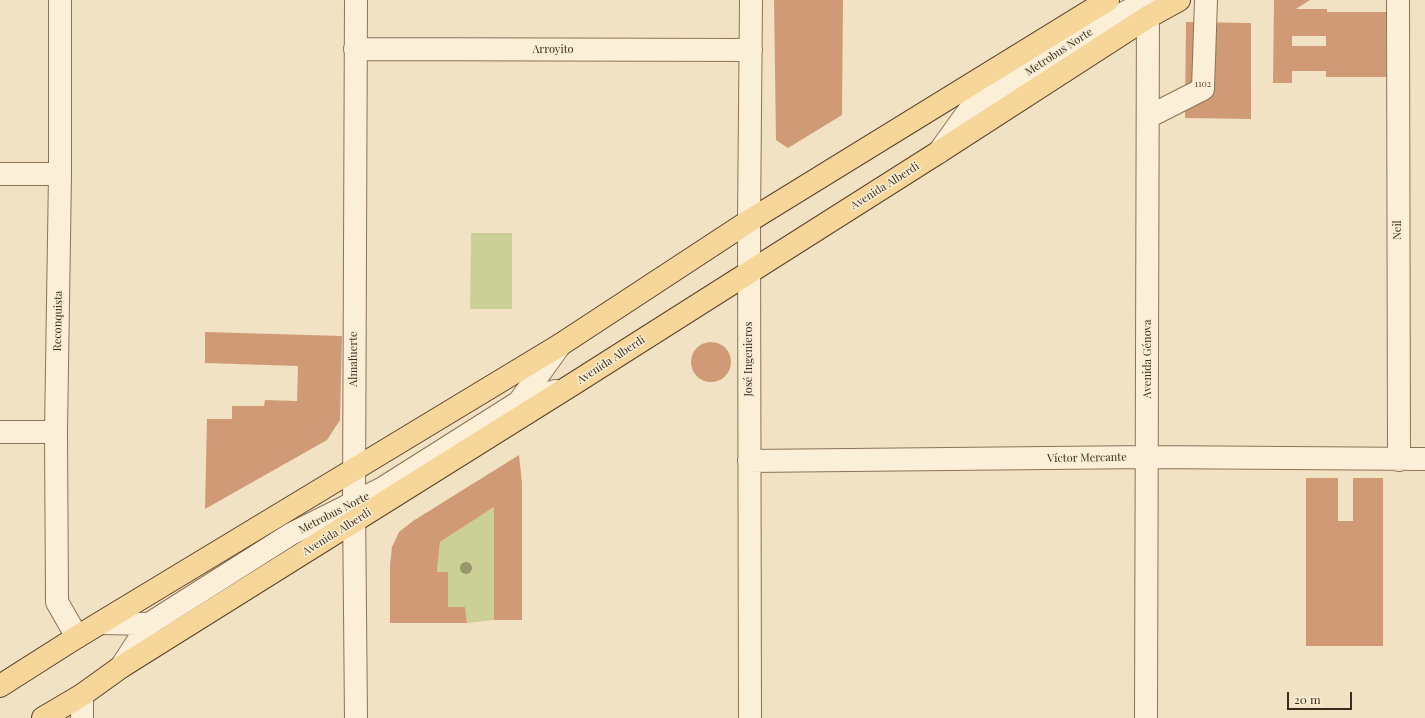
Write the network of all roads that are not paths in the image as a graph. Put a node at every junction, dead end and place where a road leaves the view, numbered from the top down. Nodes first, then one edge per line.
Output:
1 (60, 0) edge
2 (356, 0) edge
3 (751, 0) edge
4 (1108, 0) edge
5 (1179, 0) edge
6 (1206, 0) edge
7 (1398, 0) edge
8 (1149, 5) edge
9 (355, 49) junction
10 (751, 50) junction
11 (970, 109) junction
12 (921, 114) junction
13 (1148, 117) junction
14 (940, 152) junction
15 (0, 174) edge
16 (60, 174) junction
17 (749, 221) junction
18 (750, 271) junction
19 (560, 345) junction
20 (570, 386) junction
21 (519, 402) junction
22 (0, 432) edge
23 (56, 432) junction
24 (1148, 457) junction
25 (1399, 460) junction
26 (1425, 460) edge
27 (749, 461) junction
28 (354, 470) junction
29 (354, 512) junction
30 (102, 623) junction
31 (148, 624) junction
32 (77, 637) junction
33 (121, 667) junction
34 (0, 686) edge
35 (82, 695) junction
36 (43, 718) edge
37 (82, 718) edge
38 (356, 718) edge
39 (750, 718) edge
40 (1146, 718) edge

1 - 16 street, Reconquista
2 - 9 street, Almafuerte
3 - 10 street, José Ingenieros
4 - 12 main road
5 - 8 main road, Avenida Alberdi
6 - 13 street
7 - 25 street, Neil
8 - 11 street, Metrobus Norte
8 - 13 street, Avenida Génova
8 - 14 main road, Avenida Alberdi
9 - 10 street, Arroyito
9 - 28 street, Almafuerte
10 - 17 street, José Ingenieros
11 - 12 street, Metrobus Norte
11 - 14 street, Metrobus Norte
12 - 17 main road
13 - 24 street, Avenida Génova
14 - 18 main road, Avenida Alberdi
15 - 16 street
16 - 23 street, Reconquista
17 - 18 street, José Ingenieros
17 - 19 main road
18 - 20 main road, Avenida Alberdi
18 - 27 street, José Ingenieros
19 - 21 street, Metrobus Norte
19 - 28 main road
20 - 21 street, Metrobus Norte
20 - 29 main road, Avenida Alberdi
21 - 29 street, Metrobus Norte
22 - 23 street
23 - 32 street, Reconquista
24 - 25 street, Víctor Mercante
24 - 27 street, Víctor Mercante
24 - 40 street, Avenida Génova
25 - 26 street, Víctor Mercante
27 - 39 street, José Ingenieros
28 - 29 street, Almafuerte
28 - 30 main road
29 - 31 street, Metrobus Norte
29 - 33 main road, Avenida Alberdi
29 - 38 street, Almafuerte
30 - 31 street
30 - 32 main road
31 - 33 street, Metrobus Norte
32 - 34 main road
33 - 35 main road, Avenida Alberdi
35 - 36 main road, Avenida Alberdi
35 - 37 street

